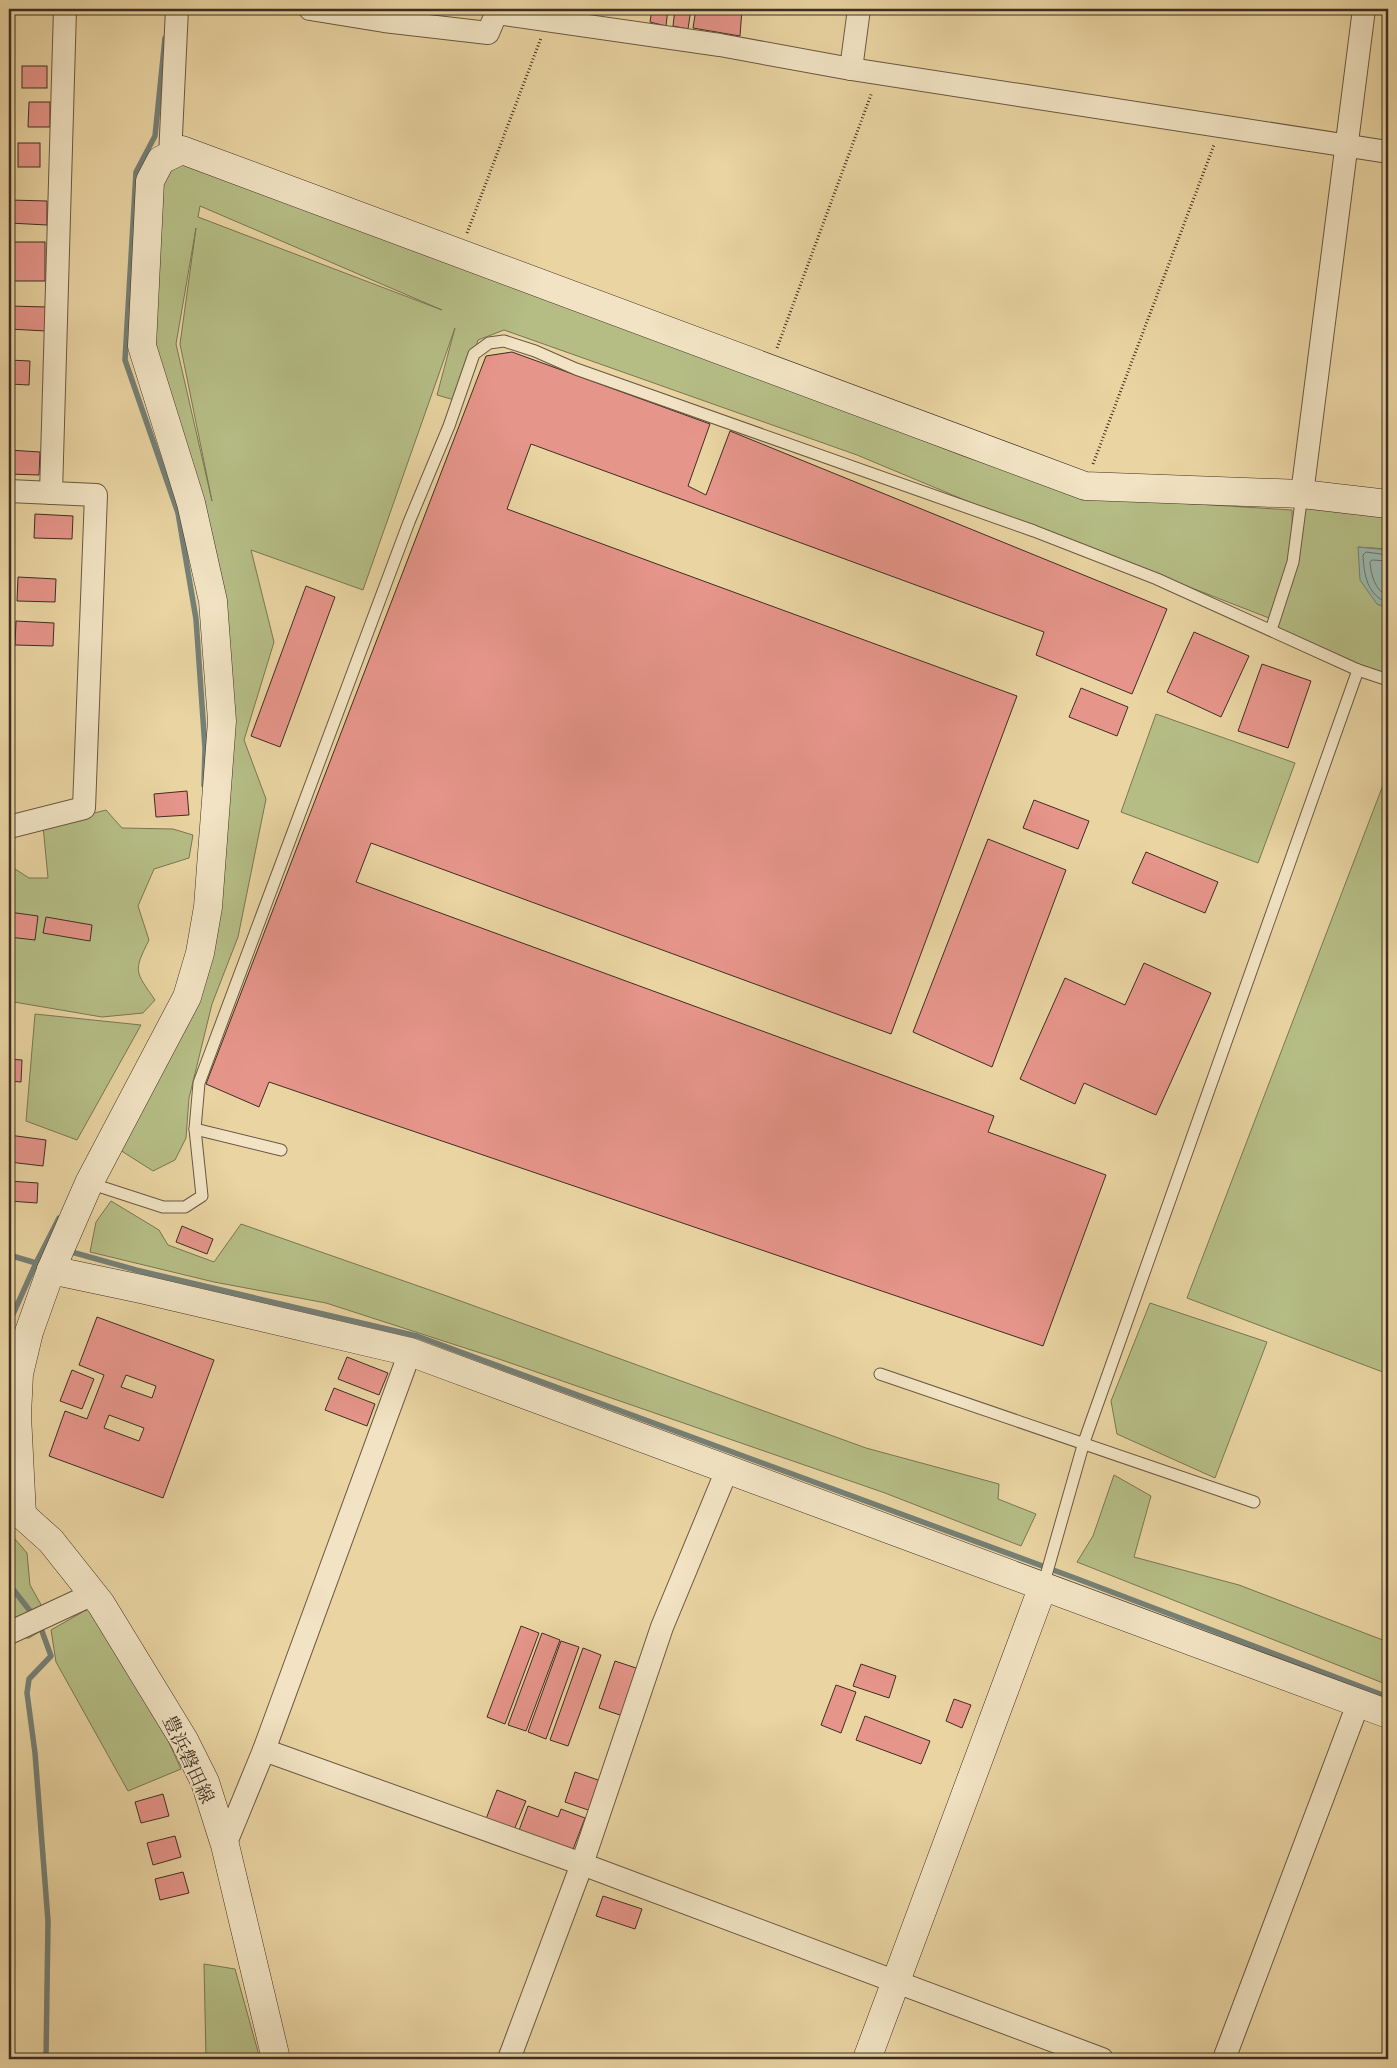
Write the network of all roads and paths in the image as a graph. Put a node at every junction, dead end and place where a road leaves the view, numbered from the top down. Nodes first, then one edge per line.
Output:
1 (65, 9) edge
2 (177, 9) edge
3 (310, 9) edge
4 (859, 9) edge
5 (1364, 9) edge
6 (498, 11) edge
7 (548, 20) junction
8 (851, 68) junction
9 (879, 73) junction
10 (1221, 126) junction
11 (1345, 146) junction
12 (1388, 152) edge
13 (170, 156) junction
14 (459, 252) junction
15 (770, 368) junction
16 (1085, 486) junction
17 (9, 491) edge
18 (51, 493) junction
19 (1302, 494) junction
20 (1388, 504) edge
21 (1271, 630) junction
22 (1358, 670) junction
23 (1388, 680) edge
24 (9, 827) edge
25 (195, 1129) junction
26 (281, 1150) dead end
27 (89, 1183) junction
28 (51, 1270) junction
29 (410, 1352) junction
30 (880, 1374) dead end
31 (1084, 1442) junction
32 (727, 1470) junction
33 (1254, 1502) dead end
34 (15, 1510) edge
35 (1043, 1586) junction
36 (93, 1594) junction
37 (9, 1633) edge
38 (1358, 1704) junction
39 (1388, 1714) edge
40 (264, 1750) junction
41 (225, 1845) junction
42 (582, 1864) junction
43 (896, 1981) junction
44 (276, 2059) edge
45 (509, 2059) edge
46 (867, 2059) edge
47 (1102, 2059) edge
48 (1224, 2059) edge

1 - 18 street
2 - 13 street
3 - 6 street
4 - 8 street
5 - 11 street
6 - 7 street
7 - 8 street
7 - 14 path
8 - 9 street
9 - 10 street
9 - 15 path
10 - 11 street
10 - 16 path
11 - 12 street
11 - 19 street
13 - 14 street
13 - 27 street
14 - 15 street
15 - 16 street
16 - 19 street
17 - 18 street
18 - 24 street
19 - 20 street
19 - 21 lane
21 - 22 lane
21 - 25 lane
22 - 23 lane
22 - 31 lane
25 - 26 lane
25 - 27 lane
27 - 28 street
28 - 29 street
28 - 34 street
29 - 32 street
29 - 40 street
30 - 31 lane
31 - 33 lane
31 - 35 lane
32 - 35 street
32 - 42 street
34 - 36 street, 豊浜磐田線
35 - 38 street
35 - 43 street
36 - 37 street
36 - 41 street, 豊浜磐田線
38 - 39 street
38 - 48 street
40 - 41 street
40 - 42 street
41 - 44 street, 豊浜磐田線
42 - 43 street
42 - 45 street
43 - 46 street
43 - 47 street

